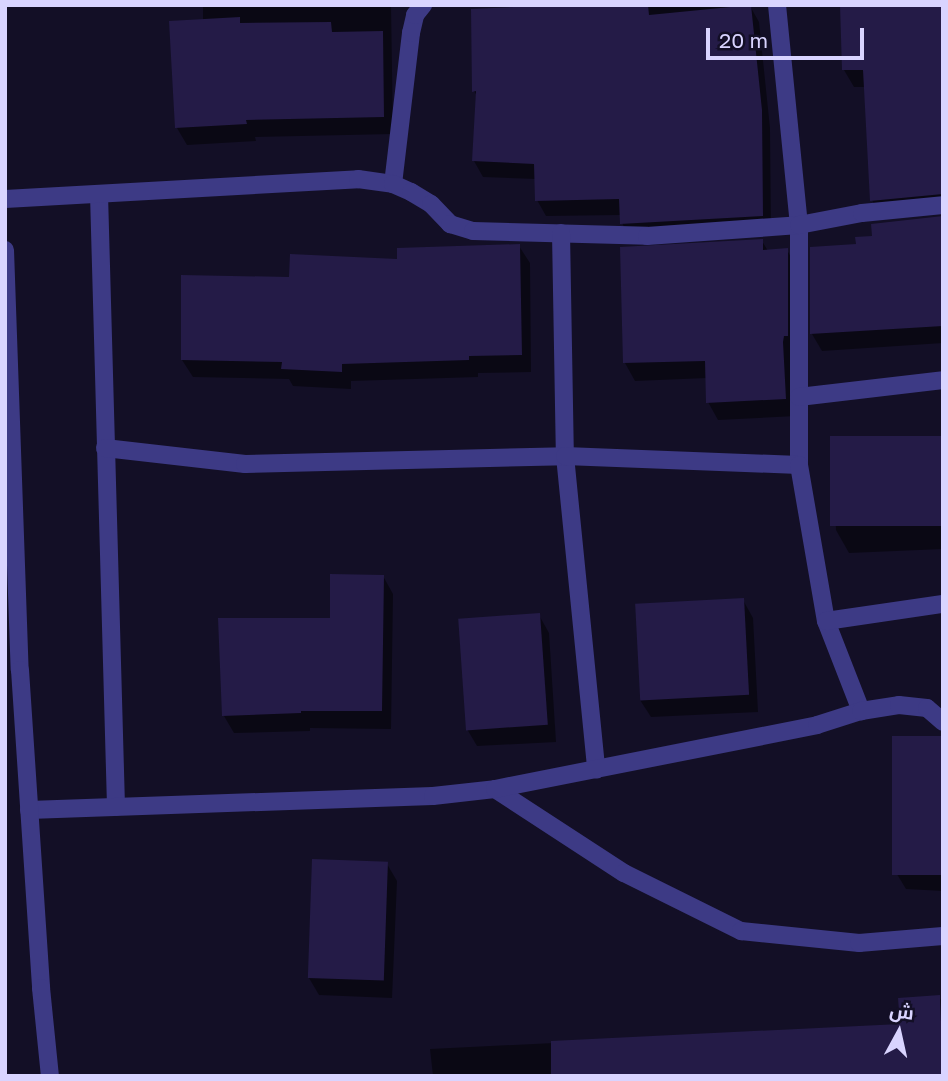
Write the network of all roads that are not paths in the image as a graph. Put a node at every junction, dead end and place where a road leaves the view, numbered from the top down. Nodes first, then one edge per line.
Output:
1 (423, 5) edge
2 (777, 5) edge
3 (393, 184) junction
4 (99, 194) junction
5 (5, 199) edge
6 (943, 205) edge
7 (799, 225) junction
8 (561, 233) junction
9 (5, 250) edge
10 (943, 380) edge
11 (799, 397) junction
12 (105, 448) junction
13 (565, 456) junction
14 (799, 465) junction
15 (943, 604) edge
16 (826, 621) junction
17 (861, 711) junction
18 (943, 722) edge
19 (596, 769) junction
20 (495, 789) junction
21 (116, 807) junction
22 (29, 810) junction
23 (943, 936) edge
24 (51, 1076) edge

1 - 3 street
2 - 7 street
3 - 4 street
3 - 8 street
4 - 5 street
4 - 12 street
6 - 7 street
7 - 8 street
7 - 11 street
8 - 13 street
9 - 22 street
10 - 11 street
11 - 14 street
12 - 13 street
12 - 21 street
13 - 14 street
13 - 19 street
14 - 16 street
15 - 16 street
16 - 17 street
17 - 18 street
17 - 19 street
19 - 20 street
20 - 21 street
20 - 23 street
21 - 22 street
22 - 24 street

